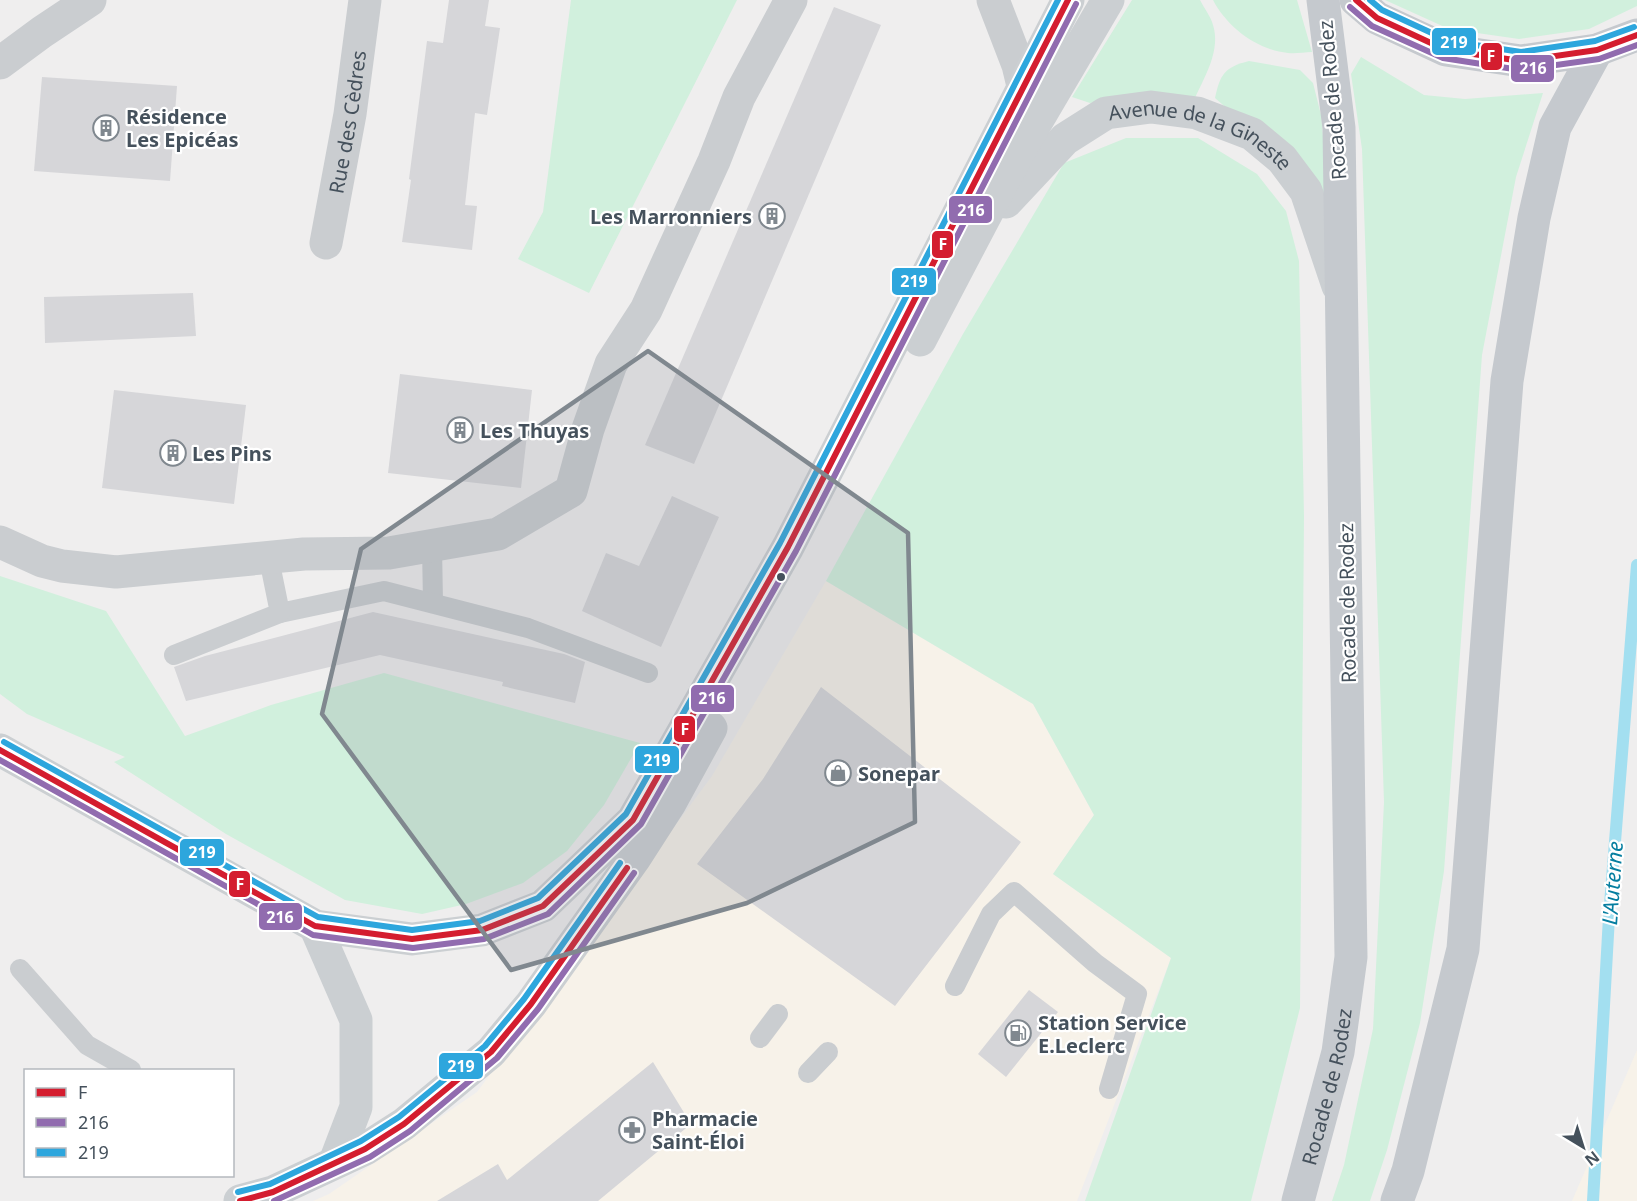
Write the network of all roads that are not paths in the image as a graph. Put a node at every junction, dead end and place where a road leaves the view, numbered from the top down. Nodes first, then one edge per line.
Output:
1 (90, 0) edge
2 (366, 0) edge
3 (791, 0) edge
4 (993, 0) edge
5 (1068, 0) edge
6 (1108, 0) edge
7 (1323, 0) edge
8 (1356, 0) edge
9 (1637, 35) edge
10 (1597, 50) junction
11 (0, 63) edge
12 (1024, 90) junction
13 (976, 234) junction
14 (326, 243) dead end
15 (1343, 299) junction
16 (0, 542) edge
17 (432, 546) junction
18 (269, 559) junction
19 (433, 603) junction
20 (280, 613) junction
21 (174, 655) dead end
22 (648, 673) dead end
23 (0, 750) edge
24 (315, 926) junction
25 (20, 969) dead end
26 (955, 986) dead end
27 (778, 1014) dead end
28 (760, 1038) dead end
29 (828, 1052) dead end
30 (129, 1069) edge
31 (808, 1073) dead end
32 (1109, 1089) dead end
33 (335, 1162) junction
34 (240, 1201) edge
35 (1298, 1201) edge
36 (1397, 1201) edge

1 - 11 street
2 - 14 street, Rue des Cèdres
3 - 17 street
4 - 12 street
5 - 12 main road
6 - 13 main road, Avenue de la Gineste
7 - 15 main road, Rocade de Rodez
8 - 10 main road
9 - 10 main road
10 - 36 main road
12 - 24 main road
13 - 15 main road, Avenue de la Gineste
13 - 33 main road, Avenue de la Gineste
15 - 35 main road, Rocade de Rodez
16 - 18 street
17 - 18 street
17 - 19 lane
18 - 20 lane
19 - 20 lane
19 - 22 lane
20 - 21 lane
23 - 24 main road
24 - 33 main road
25 - 30 lane
26 - 32 lane
27 - 28 lane
29 - 31 lane
33 - 34 main road, Avenue de la Gineste

